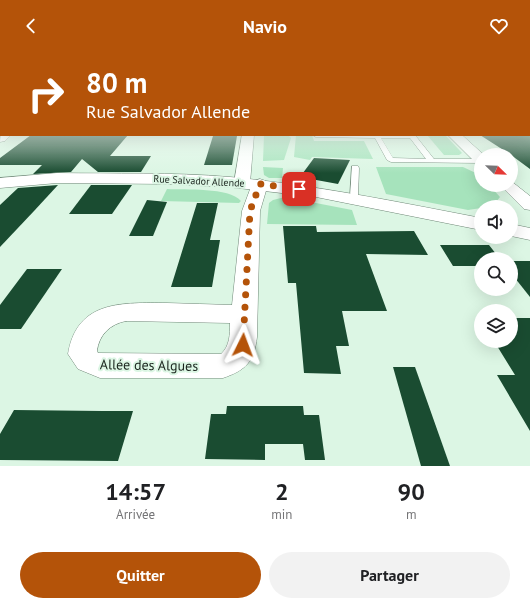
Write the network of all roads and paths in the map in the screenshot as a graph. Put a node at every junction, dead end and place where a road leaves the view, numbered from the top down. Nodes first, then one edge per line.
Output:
1 (248, 136) edge
2 (377, 136) edge
3 (455, 136) edge
4 (474, 154) edge
5 (432, 161) junction
6 (474, 161) edge
7 (355, 168) dead end
8 (0, 176) edge
9 (57, 178) junction
10 (0, 183) edge
11 (251, 184) junction
12 (516, 192) edge
13 (354, 198) junction
14 (530, 205) edge
15 (474, 223) edge
16 (518, 231) edge
17 (530, 234) edge
18 (244, 314) junction

1 - 11 street, Allée des Algues
2 - 5 lane
2 - 5 lane
3 - 4 street
5 - 6 lane
7 - 13 lane
8 - 9 street, Rue Salvador Allende
9 - 10 street, Rue Salvador Allende
9 - 11 street, Rue Salvador Allende
11 - 13 street, Rue Salvador Allende
11 - 18 street, Allée des Algues
12 - 14 street
13 - 15 street, Rue Salvador Allende
16 - 17 street
18 - 18 street, Allée des Algues

